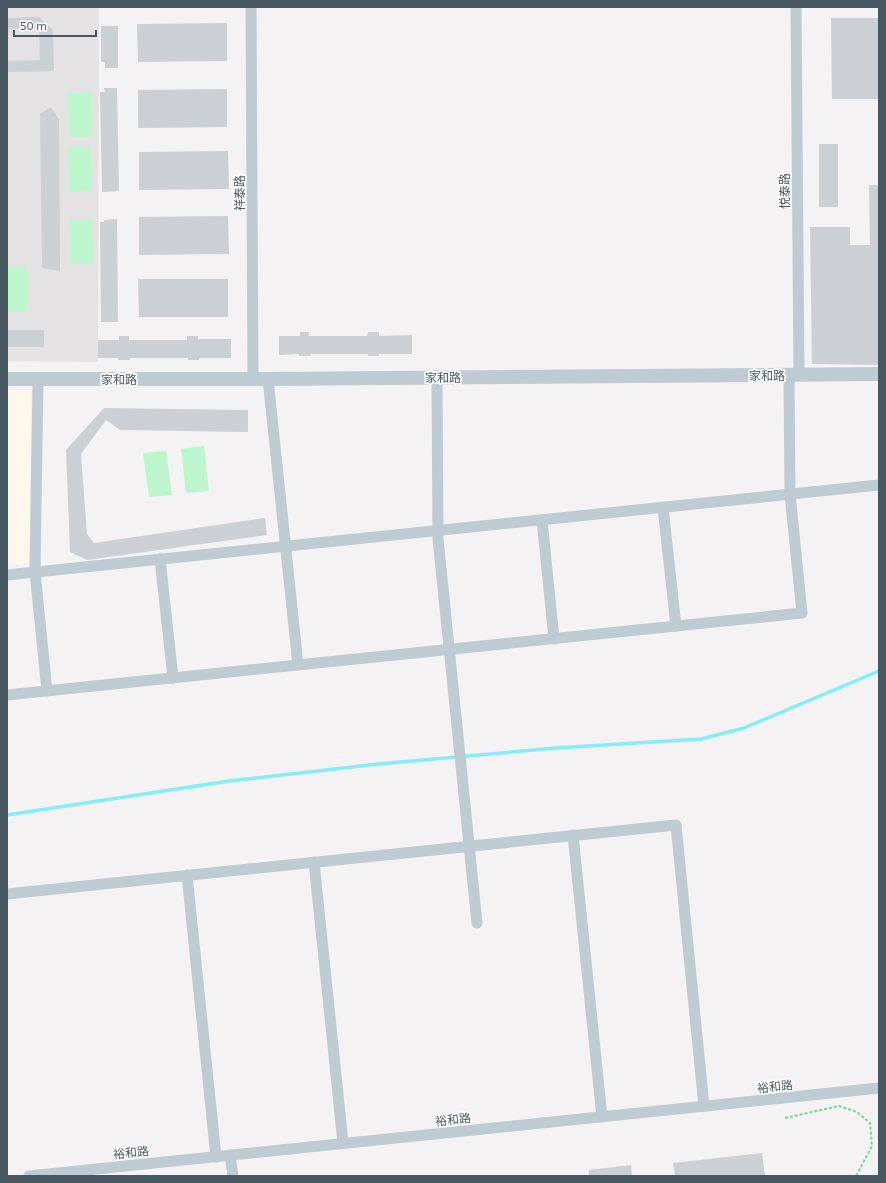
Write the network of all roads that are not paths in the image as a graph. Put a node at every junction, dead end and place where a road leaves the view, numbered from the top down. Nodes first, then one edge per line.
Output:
1 (251, 7) edge
2 (796, 7) edge
3 (794, 374) junction
4 (879, 374) edge
5 (437, 377) junction
6 (7, 378) edge
7 (38, 379) junction
8 (253, 379) junction
9 (268, 379) junction
10 (879, 485) edge
11 (790, 494) junction
12 (663, 508) junction
13 (542, 520) junction
14 (438, 531) junction
15 (286, 547) junction
16 (160, 559) junction
17 (35, 572) junction
18 (7, 575) edge
19 (676, 626) junction
20 (554, 639) junction
21 (449, 650) junction
22 (298, 666) junction
23 (173, 678) junction
24 (47, 691) junction
25 (7, 696) edge
26 (573, 835) junction
27 (470, 846) junction
28 (314, 862) junction
29 (187, 875) junction
30 (7, 894) edge
31 (477, 923) dead end
32 (879, 1088) edge
33 (704, 1106) junction
34 (602, 1117) junction
35 (343, 1144) junction
36 (230, 1155) junction
37 (216, 1157) junction
38 (29, 1176) edge
39 (232, 1176) edge

1 - 8 street, 祥泰路
2 - 3 street, 悦泰路
3 - 4 street, 家和路
3 - 5 street, 家和路
3 - 11 street, 悦泰路
5 - 9 street, 家和路
5 - 14 street
6 - 7 street, 家和路
7 - 8 street, 家和路
7 - 17 street
8 - 9 street, 家和路
9 - 15 street
10 - 11 street
11 - 12 street
11 - 19 street, 悦泰路
12 - 13 street
12 - 19 street
13 - 14 street
13 - 20 street
14 - 15 street
14 - 21 street
15 - 16 street
15 - 22 street
16 - 17 street
16 - 23 street
17 - 18 street
17 - 24 street
19 - 20 street
20 - 21 street
21 - 22 street
21 - 27 street
22 - 23 street
23 - 24 street
24 - 25 street
26 - 27 street
26 - 33 street
26 - 34 street
27 - 28 street
27 - 31 street
28 - 29 street
28 - 35 street
29 - 30 street
29 - 37 street
32 - 33 street, 裕和路
33 - 34 street, 裕和路
34 - 35 street, 裕和路
35 - 36 street, 裕和路
36 - 37 street, 裕和路
36 - 39 street
37 - 38 street, 裕和路

